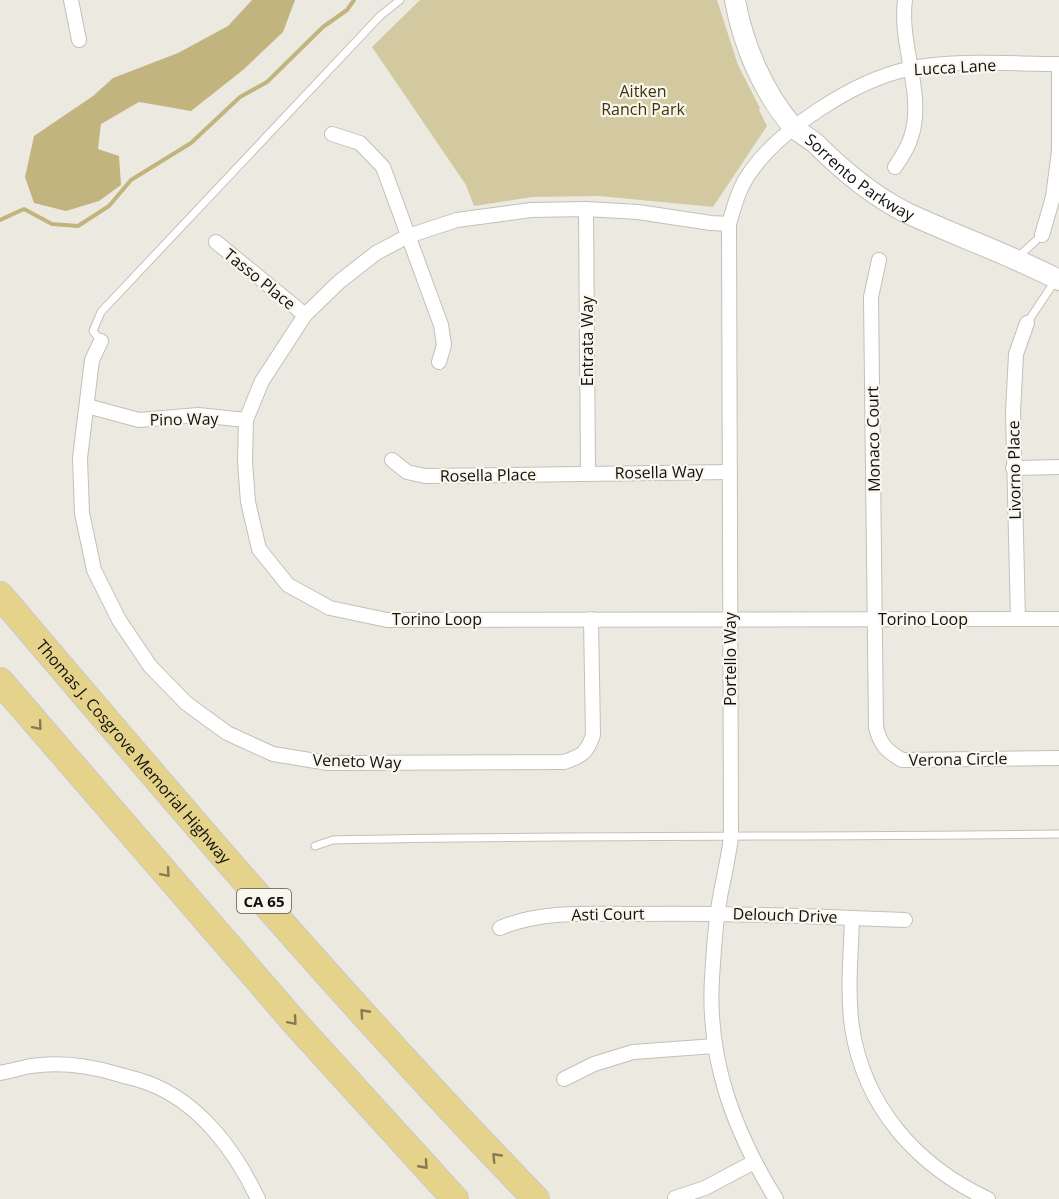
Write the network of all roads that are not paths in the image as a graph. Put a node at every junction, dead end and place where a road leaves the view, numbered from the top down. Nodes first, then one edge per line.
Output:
1 (71, 0) edge
2 (400, 0) edge
3 (735, 0) edge
4 (905, 0) edge
5 (79, 40) dead end
6 (1059, 65) edge
7 (910, 69) junction
8 (795, 128) junction
9 (332, 134) dead end
10 (895, 167) dead end
11 (586, 209) junction
12 (729, 224) junction
13 (1042, 235) joint
14 (408, 236) junction
15 (216, 243) dead end
16 (1016, 259) junction
17 (879, 260) dead end
18 (1058, 279) edge
19 (305, 315) junction
20 (1027, 323) joint
21 (102, 341) joint
22 (439, 362) dead end
23 (87, 406) junction
24 (246, 420) junction
25 (392, 460) dead end
26 (1059, 467) edge
27 (1013, 468) junction
28 (730, 471) junction
29 (588, 473) junction
30 (0, 596) edge
31 (730, 619) junction
32 (875, 619) junction
33 (1018, 619) junction
34 (1059, 619) edge
35 (591, 620) junction
36 (0, 681) edge
37 (1059, 758) edge
38 (1059, 834) edge
39 (731, 837) junction
40 (315, 846) dead end
41 (719, 913) junction
42 (852, 918) junction
43 (905, 920) dead end
44 (500, 928) dead end
45 (715, 1046) junction
46 (0, 1073) edge
47 (564, 1078) dead end
48 (754, 1162) junction
49 (675, 1198) edge
50 (258, 1199) edge
51 (455, 1199) edge
52 (536, 1199) edge
53 (776, 1199) edge
54 (988, 1199) edge

1 - 5 street
2 - 21 lane
3 - 8 street, Sorrento Parkway
4 - 7 street
6 - 7 street, Lucca Lane
6 - 13 street
7 - 8 street, Lucca Lane
7 - 10 street
8 - 12 street, Portello Way
8 - 16 street, Sorrento Parkway
9 - 14 street
11 - 12 street, Torino Loop
11 - 14 street, Torino Loop
11 - 29 street, Entrata Way
12 - 28 street, Portello Way
13 - 16 lane
14 - 19 street, Torino Loop
14 - 22 street
15 - 19 street, Tasso Place
16 - 18 street, Sorrento Parkway
17 - 32 street, Monaco Court
18 - 20 lane
19 - 24 street, Torino Loop
20 - 27 street, Livorno Place
21 - 23 street, Veneto Way
23 - 24 street, Pino Way
23 - 35 street, Veneto Way
24 - 35 street, Torino Loop
25 - 29 street, Rosella Place
26 - 27 street
27 - 33 street, Livorno Place
28 - 29 street, Rosella Way
28 - 31 street, Portello Way
52 -> 30 highway, Thomas J. Cosgrove Memorial Highway / CA 65
31 - 32 street, Torino Loop
31 - 35 street, Torino Loop
31 - 39 street, Portello Way
32 - 33 street, Torino Loop
32 - 37 street, Verona Circle
33 - 34 street, Torino Loop
36 -> 51 highway
38 - 39 lane
39 - 40 lane
39 - 41 street, Portello Way
41 - 42 street, Delouch Drive
41 - 44 street, Asti Court
41 - 45 street, Portello Way
42 - 43 street, Delouch Drive
42 - 54 street, Delouch Drive
45 - 47 street
45 - 48 street, Portello Way
46 - 50 street
48 - 49 street
48 - 53 street, Portello Way

